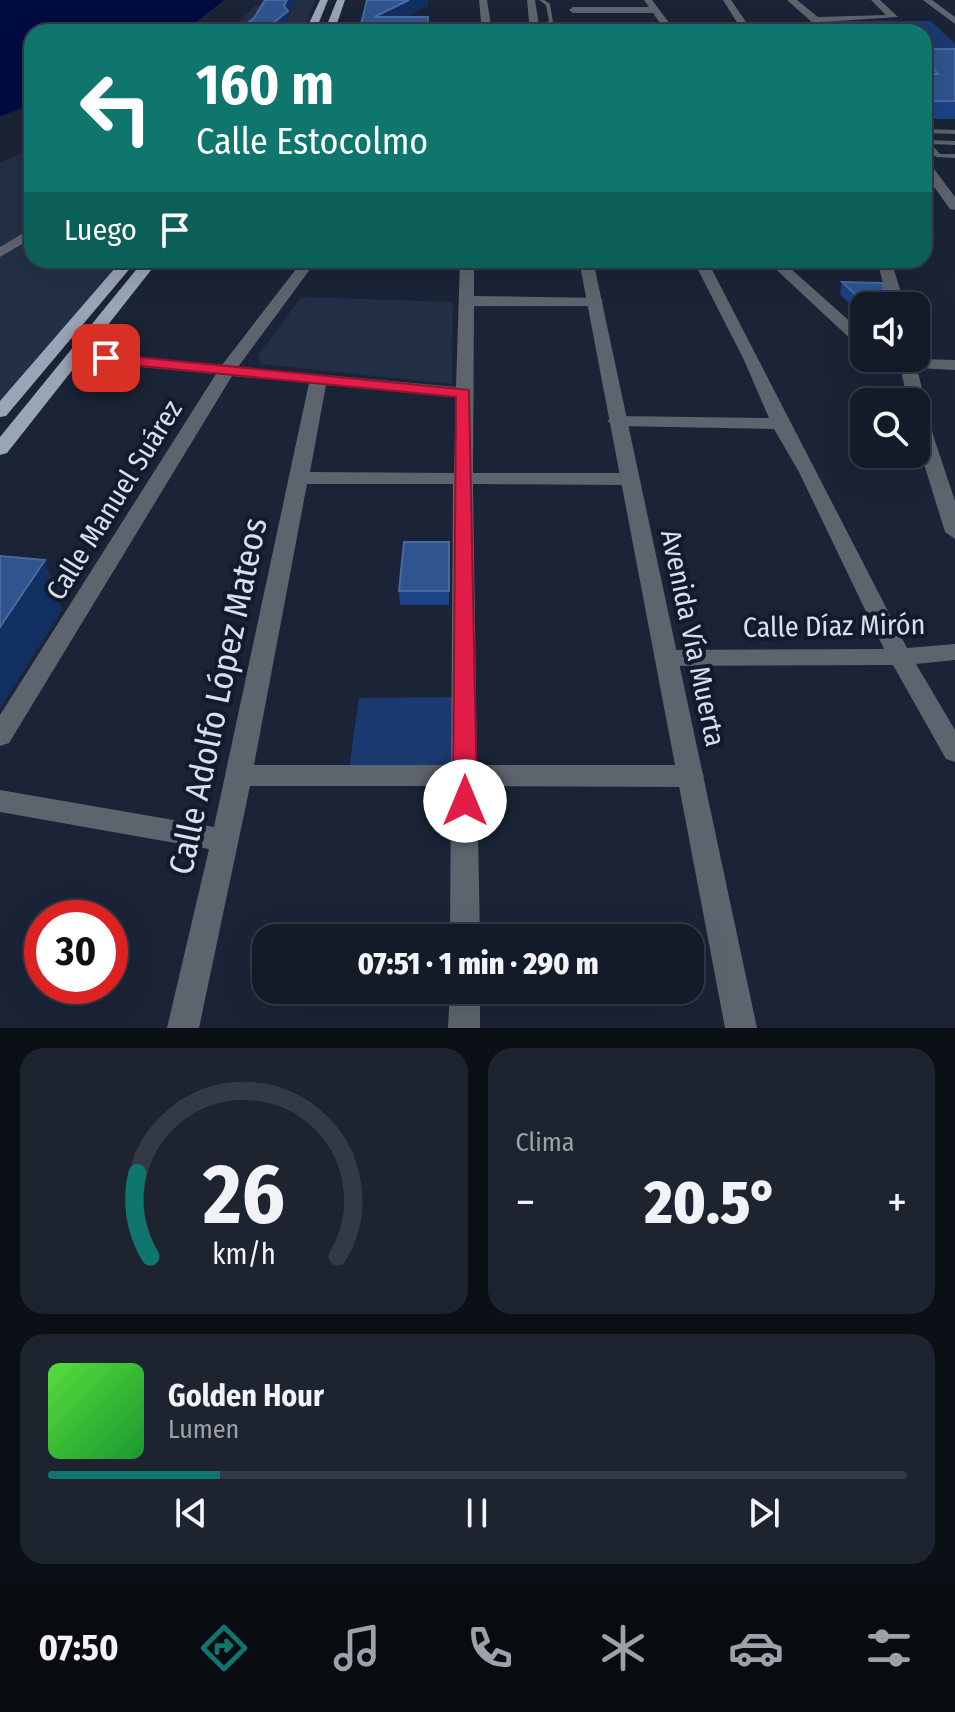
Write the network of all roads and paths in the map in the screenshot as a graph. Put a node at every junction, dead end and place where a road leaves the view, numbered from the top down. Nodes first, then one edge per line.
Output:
1 (324, 0) edge
2 (341, 0) edge
3 (483, 0) edge
4 (531, 0) edge
5 (541, 0) edge
6 (648, 0) edge
7 (727, 0) edge
8 (791, 0) edge
9 (875, 0) edge
10 (927, 0) edge
11 (654, 10) junction
12 (573, 11) edge
13 (817, 20) junction
14 (955, 21) edge
15 (314, 24) edge
16 (332, 24) edge
17 (486, 24) edge
18 (534, 24) edge
19 (547, 24) edge
20 (665, 24) edge
21 (743, 24) edge
22 (820, 24) edge
23 (932, 131) edge
24 (955, 132) edge
25 (932, 142) edge
26 (955, 143) edge
27 (932, 150) edge
28 (955, 156) edge
29 (932, 175) edge
30 (955, 206) edge
31 (24, 237) edge
32 (0, 253) edge
33 (123, 268) edge
34 (146, 268) edge
35 (304, 268) edge
36 (467, 268) edge
37 (588, 268) edge
38 (704, 268) edge
39 (782, 268) edge
40 (886, 268) edge
41 (893, 292) edge
42 (467, 301) junction
43 (595, 301) junction
44 (850, 330) edge
45 (75, 356) junction
46 (930, 363) edge
47 (955, 365) edge
48 (228, 369) junction
49 (906, 372) edge
50 (319, 378) junction
51 (463, 393) junction
52 (0, 412) edge
53 (616, 421) junction
54 (780, 424) junction
55 (0, 449) edge
56 (297, 478) junction
57 (463, 479) junction
58 (628, 479) junction
59 (955, 532) edge
60 (955, 652) edge
61 (900, 657) junction
62 (666, 658) junction
63 (0, 736) edge
64 (955, 752) edge
65 (465, 774) junction
66 (239, 775) junction
67 (691, 776) junction
68 (0, 801) edge
69 (223, 840) junction
70 (465, 924) edge
71 (465, 1004) edge
72 (183, 1028) edge
73 (464, 1028) edge
74 (741, 1028) edge

1 - 15 main road
2 - 16 main road
3 - 17 street
4 - 18 street
5 - 19 lane
6 - 11 street
7 - 21 street
8 - 13 street
9 - 13 street
10 - 14 street
11 - 12 street
11 - 20 street
13 - 22 street
23 - 24 lane
25 - 26 lane
27 - 28 lane
29 - 30 street
31 - 32 street
33 - 52 main road
34 - 45 main road
35 - 48 street, Calle Manuel Suárez
36 - 42 street
37 - 43 street, Avenida Vía Muerta
38 - 54 street
39 - 44 street
40 - 41 street
42 - 43 street
42 - 51 street
43 - 53 street, Avenida Vía Muerta
45 - 48 street
45 - 55 main road
46 - 47 street
48 - 50 street
48 - 63 street, Calle Manuel Suárez
49 - 59 street
50 - 51 street
50 - 56 street, Calle Adolfo López Mateos
51 - 57 street
53 - 54 street
53 - 58 street, Avenida Vía Muerta
54 - 61 street
56 - 57 street
56 - 66 street, Calle Adolfo López Mateos
57 - 58 street
57 - 65 street
58 - 62 street, Avenida Vía Muerta
60 - 61 street, Calle Díaz Mirón
61 - 62 street, Calle Díaz Mirón
61 - 64 street
62 - 67 street, Avenida Vía Muerta
65 - 66 street
65 - 67 street
65 - 70 street
66 - 69 street, Calle Adolfo López Mateos
67 - 74 street, Avenida Vía Muerta
68 - 69 street
69 - 72 street, Calle Adolfo López Mateos
71 - 73 street

